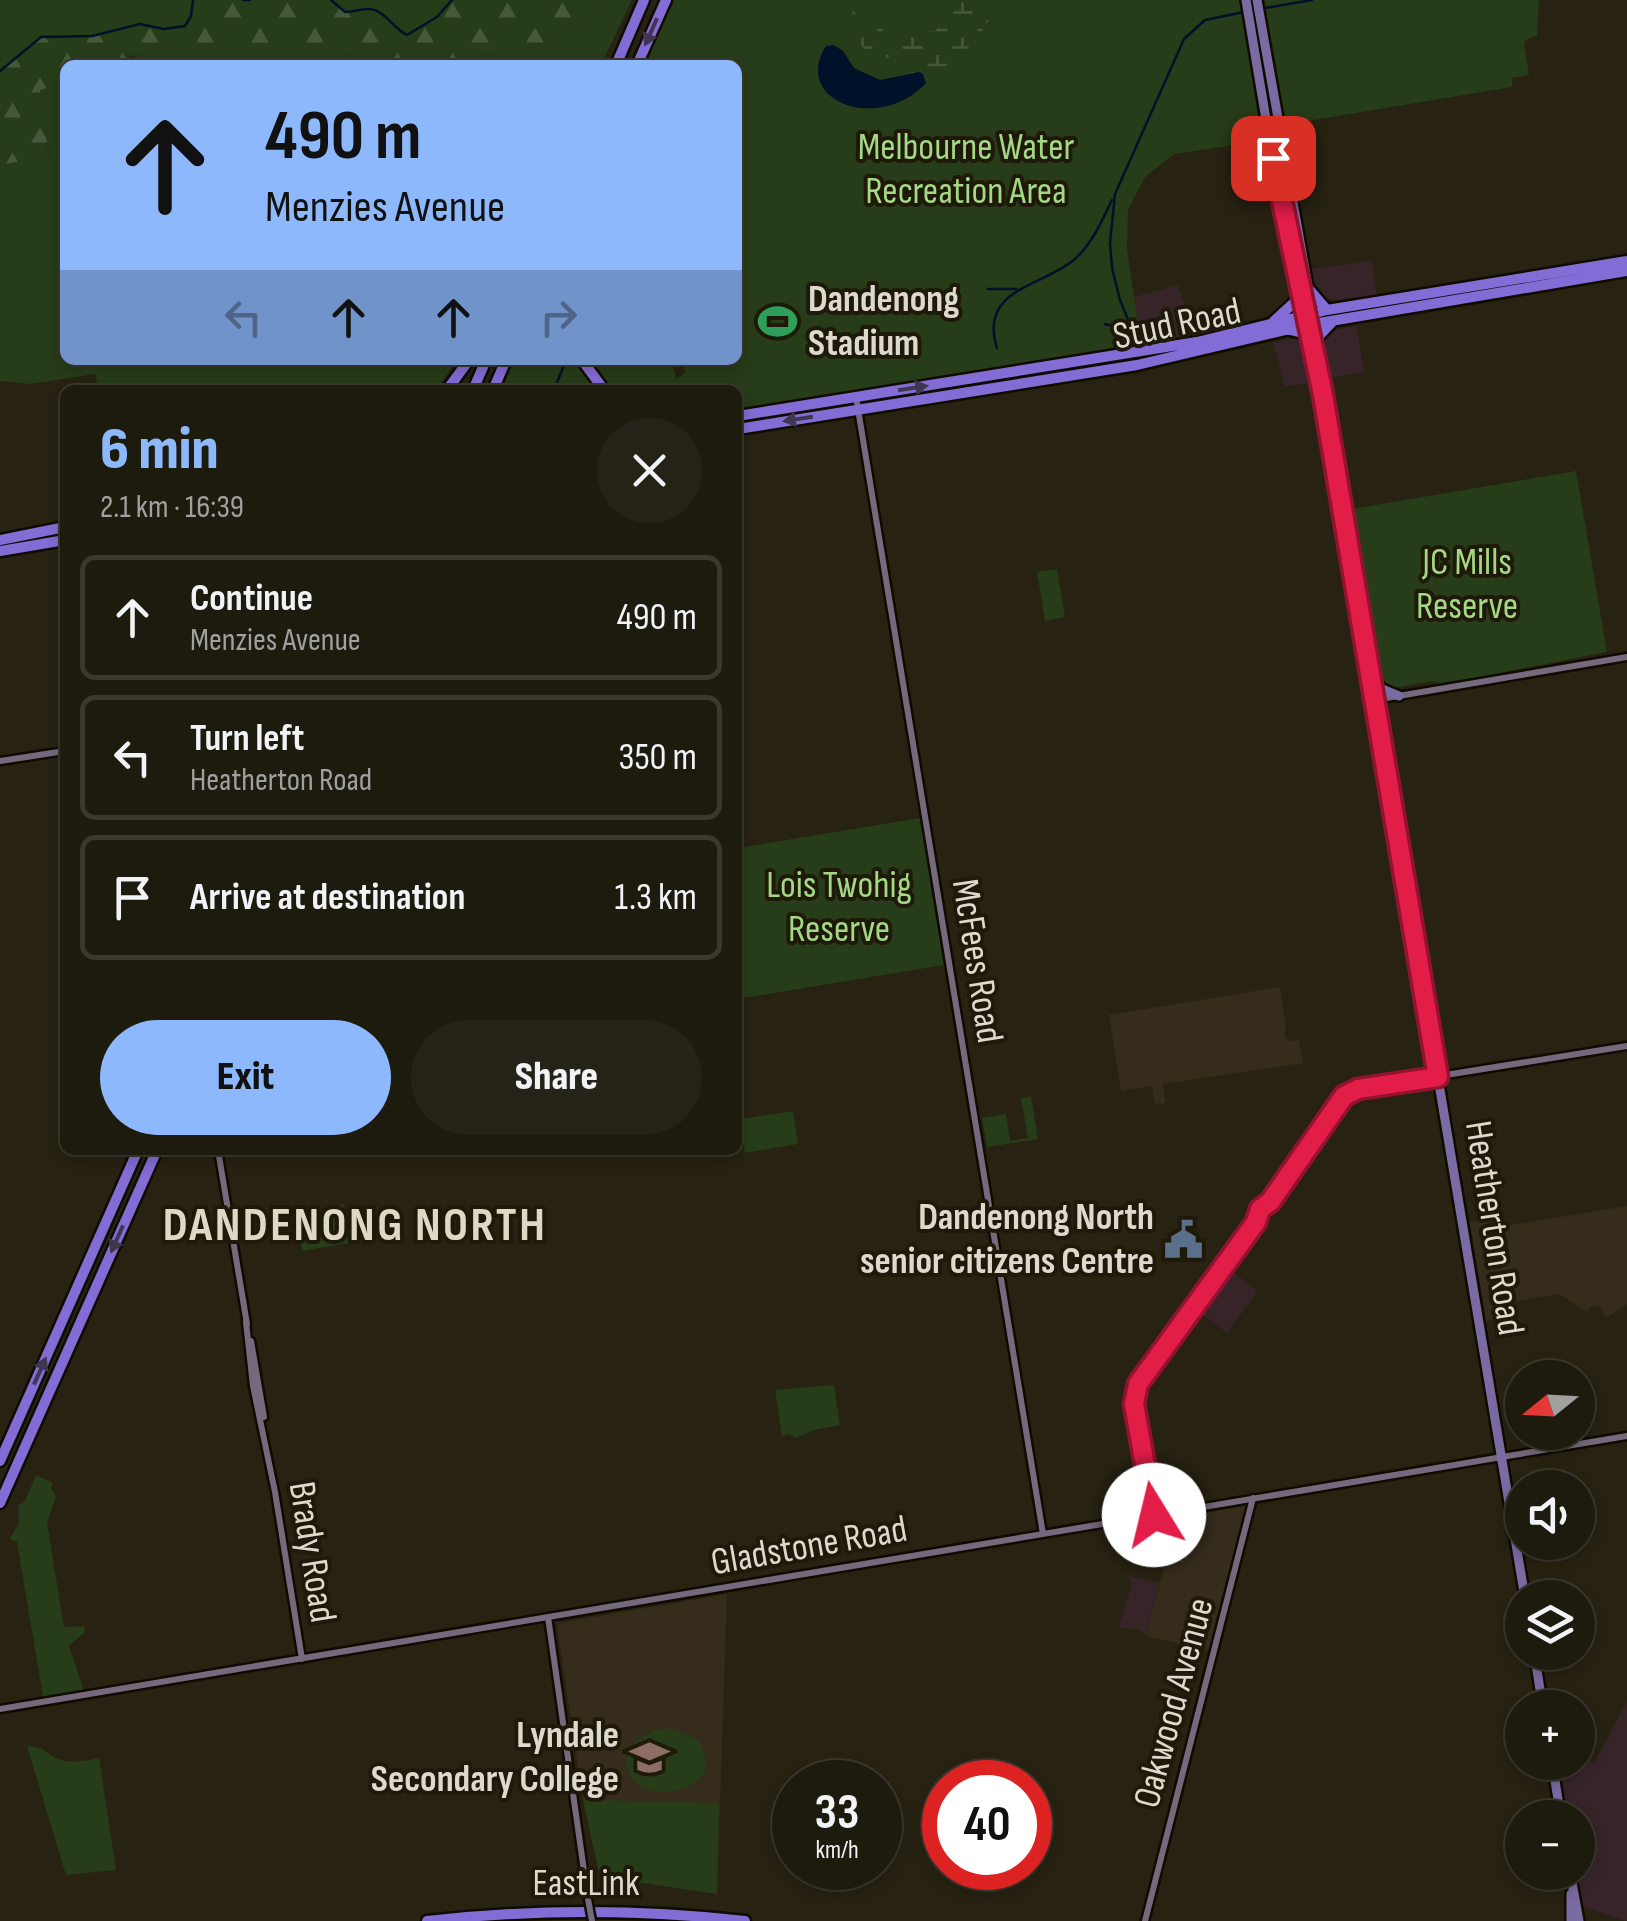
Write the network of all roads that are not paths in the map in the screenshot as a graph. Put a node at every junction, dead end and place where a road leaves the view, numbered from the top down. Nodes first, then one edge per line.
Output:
1 (644, 0) edge
2 (666, 0) edge
3 (1246, 0) edge
4 (1257, 0) edge
5 (618, 60) edge
6 (638, 60) edge
7 (1276, 141) junction
8 (1627, 261) edge
9 (1627, 271) edge
10 (1570, 275) junction
11 (1304, 287) junction
12 (1330, 315) junction
13 (1310, 319) junction
14 (1273, 322) junction
15 (1289, 330) junction
16 (1314, 340) junction
17 (856, 396) junction
18 (858, 410) junction
19 (742, 415) edge
20 (742, 428) edge
21 (60, 528) edge
22 (0, 540) edge
23 (60, 541) edge
24 (0, 550) edge
25 (1627, 657) edge
26 (1371, 675) junction
27 (1399, 696) junction
28 (1375, 700) junction
29 (60, 752) edge
30 (0, 762) edge
31 (1627, 1046) edge
32 (1438, 1077) junction
33 (136, 1155) edge
34 (155, 1155) edge
35 (219, 1155) edge
36 (1627, 1436) edge
37 (1502, 1457) junction
38 (0, 1460) edge
39 (1253, 1498) junction
40 (0, 1503) edge
41 (1154, 1515) junction
42 (1043, 1534) junction
43 (1522, 1580) edge
44 (548, 1617) junction
45 (302, 1659) junction
46 (0, 1709) edge
47 (1572, 1892) joint
48 (427, 1921) edge
49 (592, 1921) edge
50 (745, 1921) edge
51 (1145, 1921) edge
52 (1571, 1921) edge
53 (1579, 1921) edge

1 - 5 highway
2 -> 6 highway
3 - 7 main road, Heatherton Road
4 - 7 main road, Heatherton Road
7 - 11 main road, Heatherton Road
8 - 10 highway, Stud Road
9 - 10 highway, Stud Road
10 - 12 highway, Stud Road
11 - 12 highway
11 - 13 main road, Heatherton Road
11 - 14 highway
12 - 13 highway, Stud Road
12 - 16 highway
13 - 14 highway, Stud Road
13 - 15 highway, Stud Road
13 - 16 main road, Heatherton Road
17 -> 14 highway, Stud Road
15 - 16 highway
15 - 18 highway, Stud Road
16 - 26 main road, Heatherton Road
17 - 18 main road, McFees Road
17 - 19 highway, Stud Road
18 -> 20 highway, Stud Road
18 - 42 main road, McFees Road
21 - 22 highway
23 - 24 highway
25 - 27 main road
26 - 27 main road
26 - 28 main road, Heatherton Road
27 - 28 main road
28 - 32 main road, Heatherton Road
29 - 30 main road
31 - 32 main road
32 - 37 main road, Heatherton Road
32 - 41 main road
38 -> 33 highway
34 -> 40 highway
35 - 45 main road, Brady Road
36 - 37 main road, Gladstone Road
37 - 39 main road, Gladstone Road
37 - 43 main road, Heatherton Road
39 - 41 main road, Gladstone Road
39 - 51 main road, Oakwood Avenue
41 - 42 main road, Gladstone Road
42 - 44 main road, Gladstone Road
44 - 45 main road, Gladstone Road
44 - 49 main road, bridge
45 - 46 main road, Gladstone Road
47 - 52 main road
47 - 53 main road
48 - 50 highway, EastLink

